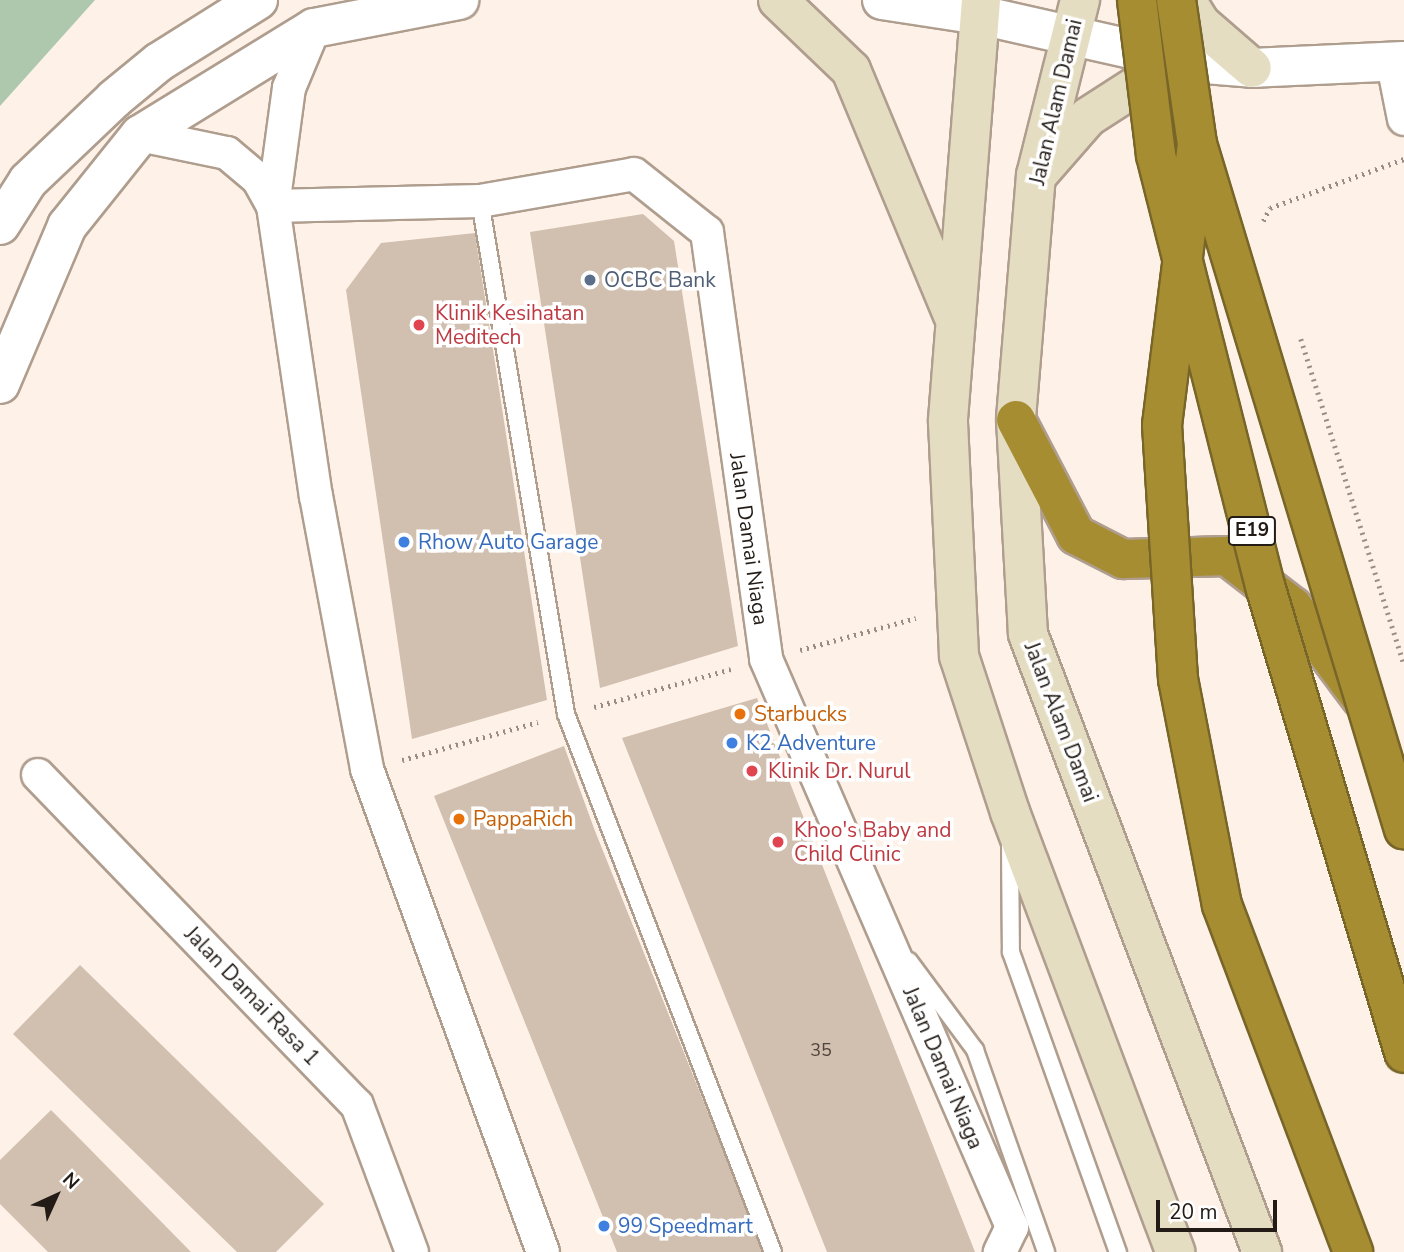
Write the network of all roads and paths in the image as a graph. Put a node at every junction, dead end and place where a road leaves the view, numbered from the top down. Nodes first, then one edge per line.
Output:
1 (258, 0) edge
2 (459, 0) edge
3 (778, 0) edge
4 (882, 0) edge
5 (1080, 0) edge
6 (1115, 0) edge
7 (1138, 0) edge
8 (1176, 0) edge
9 (1186, 0) edge
10 (981, 7) edge
11 (314, 28) junction
12 (1069, 37) junction
13 (1175, 61) junction
14 (1399, 62) edge
15 (1252, 68) junction
16 (1404, 119) edge
17 (140, 135) junction
18 (1197, 144) junction
19 (1404, 159) edge
20 (1036, 176) junction
21 (480, 201) junction
22 (273, 206) junction
23 (0, 225) edge
24 (1258, 229) dead end
25 (957, 323) junction
26 (0, 384) edge
27 (1016, 420) junction
28 (957, 607) junction
29 (766, 659) junction
30 (1404, 764) edge
31 (37, 775) dead end
32 (1010, 812) junction
33 (1404, 829) edge
34 (879, 919) junction
35 (1404, 1053) edge
36 (411, 1252) edge
37 (543, 1252) edge
38 (774, 1252) edge
39 (1000, 1252) edge
40 (1046, 1252) edge
41 (1118, 1252) edge
42 (1175, 1252) edge
43 (1262, 1252) edge
44 (1353, 1252) edge

1 - 23 street
2 - 11 street
3 - 25 main road
4 - 10 street
5 - 12 main road, Jalan Alam Damai
6 - 15 street
7 - 35 highway, E19, bridge
8 - 18 highway, bridge
9 - 15 main road
10 - 12 street
10 - 25 main road
11 - 17 street
11 - 22 street
12 - 13 street
12 - 20 main road, Jalan Alam Damai
13 - 15 street
13 - 20 main road
14 - 15 street
14 - 16 street
17 - 22 street
17 - 26 street
18 - 33 highway, bridge
18 - 44 highway, bridge
19 - 24 path
20 - 27 main road, Jalan Alam Damai
21 - 22 street, Jalan Damai Niaga
21 - 29 street, Jalan Damai Niaga
21 - 38 lane
22 - 37 street
25 - 28 main road
27 - 30 highway
27 - 43 main road, Jalan Alam Damai
28 - 29 path
28 - 32 main road
29 - 34 street, Jalan Damai Niaga
31 - 36 street, Jalan Damai Rasa 1
32 - 41 lane
32 - 42 main road
34 - 39 street, Jalan Damai Niaga
34 - 40 lane

